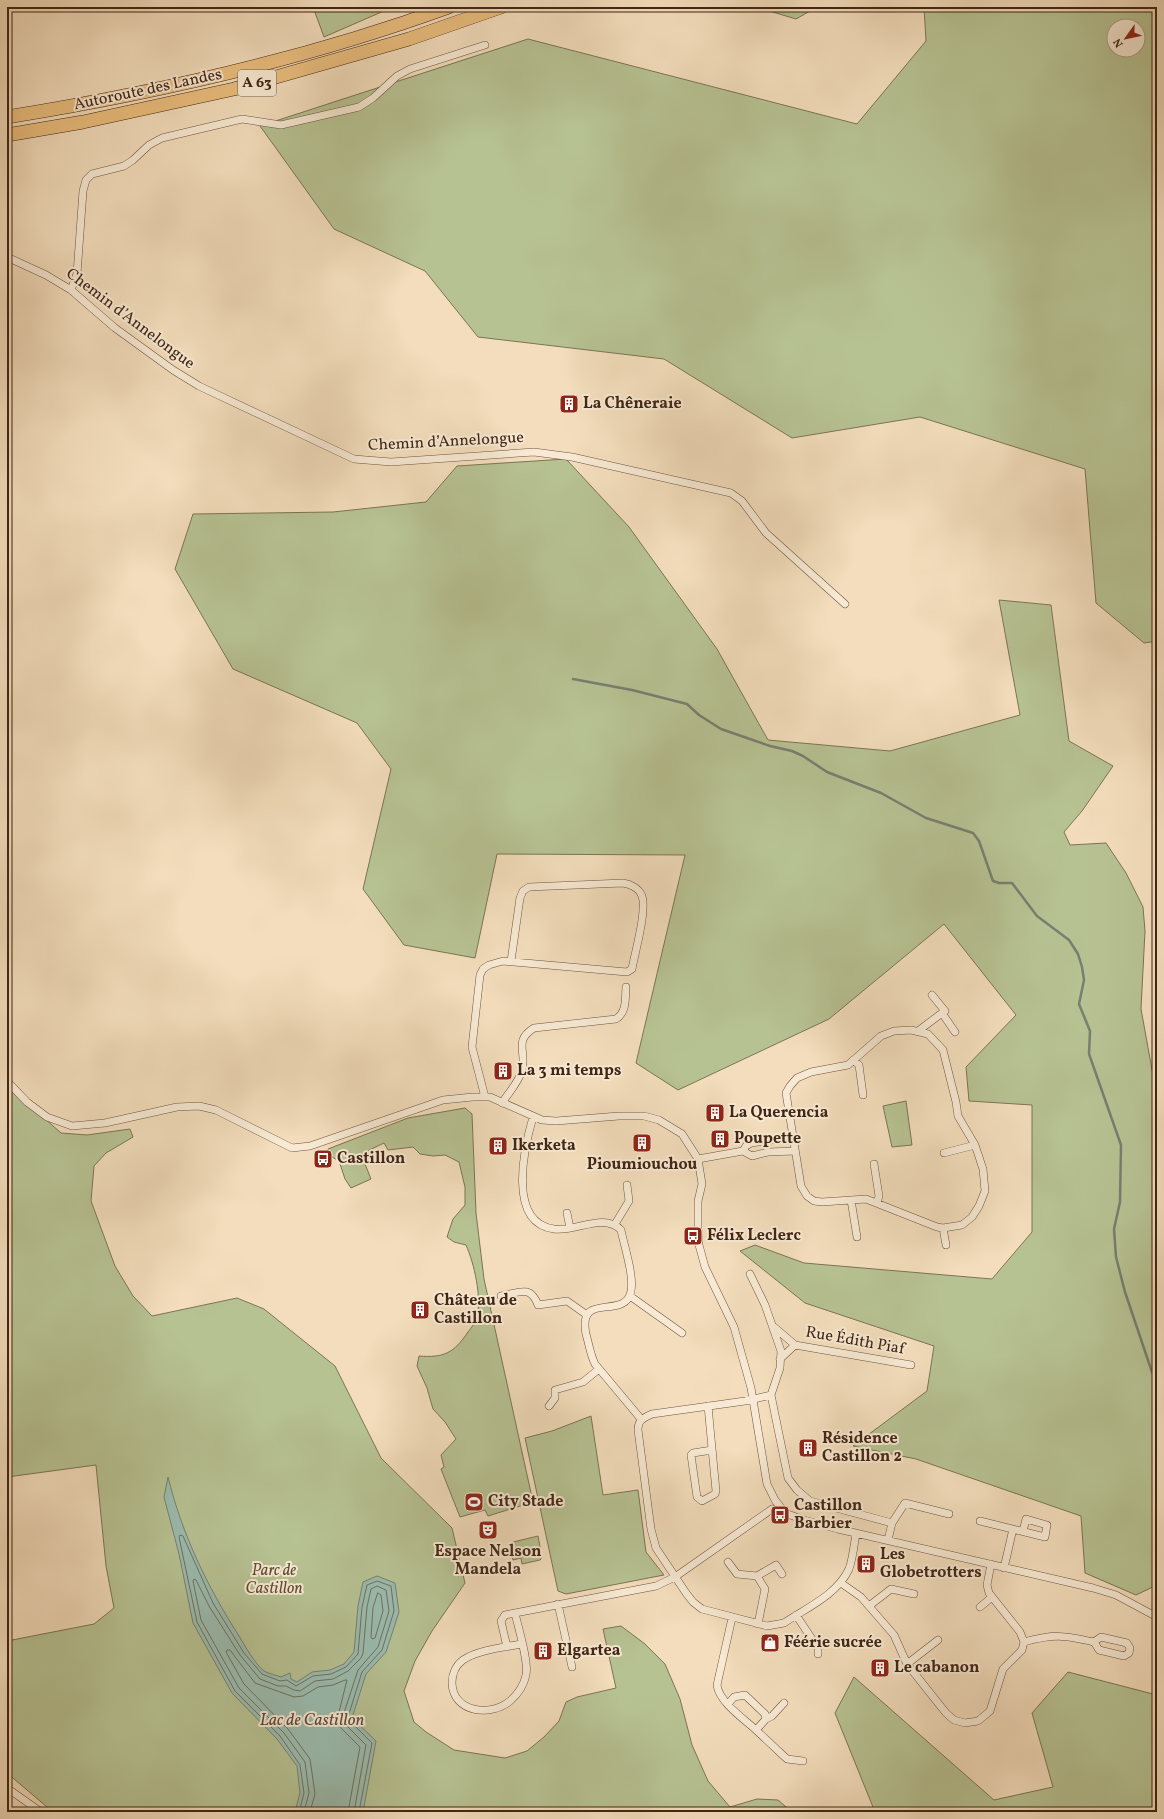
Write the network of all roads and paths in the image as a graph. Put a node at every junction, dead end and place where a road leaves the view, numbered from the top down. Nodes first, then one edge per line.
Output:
1 (449, 7) edge
2 (501, 7) edge
3 (486, 46) dead end
4 (7, 117) edge
5 (7, 135) edge
6 (7, 257) edge
7 (71, 290) junction
8 (845, 604) dead end
9 (511, 961) junction
10 (626, 987) dead end
11 (932, 995) dead end
12 (942, 1013) junction
13 (918, 1031) junction
14 (955, 1032) dead end
15 (853, 1060) junction
16 (7, 1081) edge
17 (863, 1095) dead end
18 (484, 1097) junction
19 (502, 1102) junction
20 (534, 1118) junction
21 (793, 1137) junction
22 (766, 1141) junction
23 (975, 1145) junction
24 (743, 1151) junction
25 (795, 1151) junction
26 (768, 1152) junction
27 (944, 1153) dead end
28 (698, 1158) junction
29 (874, 1164) dead end
30 (627, 1185) dead end
31 (851, 1200) junction
32 (877, 1203) junction
33 (567, 1213) dead end
34 (615, 1224) junction
35 (570, 1228) junction
36 (943, 1228) junction
37 (857, 1237) dead end
38 (946, 1245) dead end
39 (750, 1274) dead end
40 (501, 1296) dead end
41 (630, 1296) junction
42 (587, 1315) junction
43 (772, 1326) junction
44 (682, 1333) dead end
45 (795, 1345) junction
46 (780, 1359) junction
47 (911, 1365) dead end
48 (599, 1369) junction
49 (771, 1395) junction
50 (753, 1399) junction
51 (549, 1406) dead end
52 (708, 1406) junction
53 (641, 1419) junction
54 (712, 1450) junction
55 (772, 1509) dead end
56 (949, 1514) dead end
57 (980, 1521) dead end
58 (892, 1523) junction
59 (1013, 1529) junction
60 (1023, 1532) dead end
61 (856, 1533) junction
62 (888, 1540) junction
63 (728, 1562) dead end
64 (992, 1564) junction
65 (1004, 1568) junction
66 (782, 1574) dead end
67 (757, 1576) junction
68 (675, 1577) junction
69 (841, 1583) junction
70 (914, 1594) dead end
71 (992, 1597) junction
72 (558, 1604) junction
73 (869, 1606) junction
74 (980, 1607) dead end
75 (515, 1613) junction
76 (796, 1615) junction
77 (1157, 1617) edge
78 (732, 1618) junction
79 (758, 1624) junction
80 (938, 1640) dead end
81 (1024, 1642) junction
82 (1094, 1642) dead end
83 (522, 1644) junction
84 (507, 1647) junction
85 (818, 1654) dead end
86 (907, 1664) junction
87 (572, 1668) dead end
88 (784, 1703) dead end
89 (728, 1704) junction
90 (766, 1718) junction
91 (756, 1730) junction
92 (803, 1761) dead end
93 (7, 1788) edge
94 (41, 1812) edge

1 - 4 highway, Autoroute des Landes / A 63
2 - 5 highway, Autoroute des Landes / A 63
3 - 7 street
6 - 7 street, Chemin d’Annelongue
7 - 8 street, Chemin d’Annelongue
9 - 9 street
9 - 18 street
10 - 19 street
11 - 12 street
12 - 13 street
12 - 14 street
13 - 15 street
13 - 23 street
15 - 17 street
15 - 21 street
16 - 18 street
18 - 19 street
19 - 20 street
20 - 28 street
20 - 35 street
21 - 22 street
21 - 25 street
22 - 24 street
22 - 26 street
23 - 27 street
23 - 36 street
24 - 26 street
24 - 28 street
25 - 26 street
25 - 31 street
28 - 50 street
29 - 32 street
30 - 34 street
31 - 32 street
31 - 37 street
32 - 36 street
33 - 35 street
34 - 35 street
34 - 41 street
36 - 38 street
39 - 43 street
40 - 42 street
41 - 42 street
41 - 44 street
42 - 48 street
43 - 45 street, Rue Édith Piaf
43 - 46 street
45 - 46 street, Rue Édith Piaf
45 - 47 street, Rue Édith Piaf
46 - 49 street
48 - 51 street
48 - 53 street
49 - 50 street
49 - 58 street
50 - 52 street
50 - 61 street
52 - 53 street
52 - 54 street
53 - 68 street
54 - 54 street
55 - 68 street
56 - 58 street
57 - 59 street
58 - 62 street
59 - 60 street
59 - 65 street
61 - 62 street
61 - 69 street
62 - 64 street
63 - 67 street
64 - 65 street
64 - 71 street
65 - 77 street
66 - 67 street
67 - 79 street
68 - 72 street
68 - 78 street
69 - 73 street
69 - 76 street
70 - 73 street
71 - 74 street
71 - 81 street
72 - 75 street
72 - 87 street
73 - 86 street
75 - 83 street
75 - 84 street
76 - 79 street
76 - 85 street
78 - 79 street
78 - 89 street
80 - 86 street
81 - 82 street
81 - 86 street
83 - 84 street
83 - 84 street
88 - 90 street
89 - 90 street
89 - 91 street
90 - 91 street
91 - 92 street
93 - 94 street

